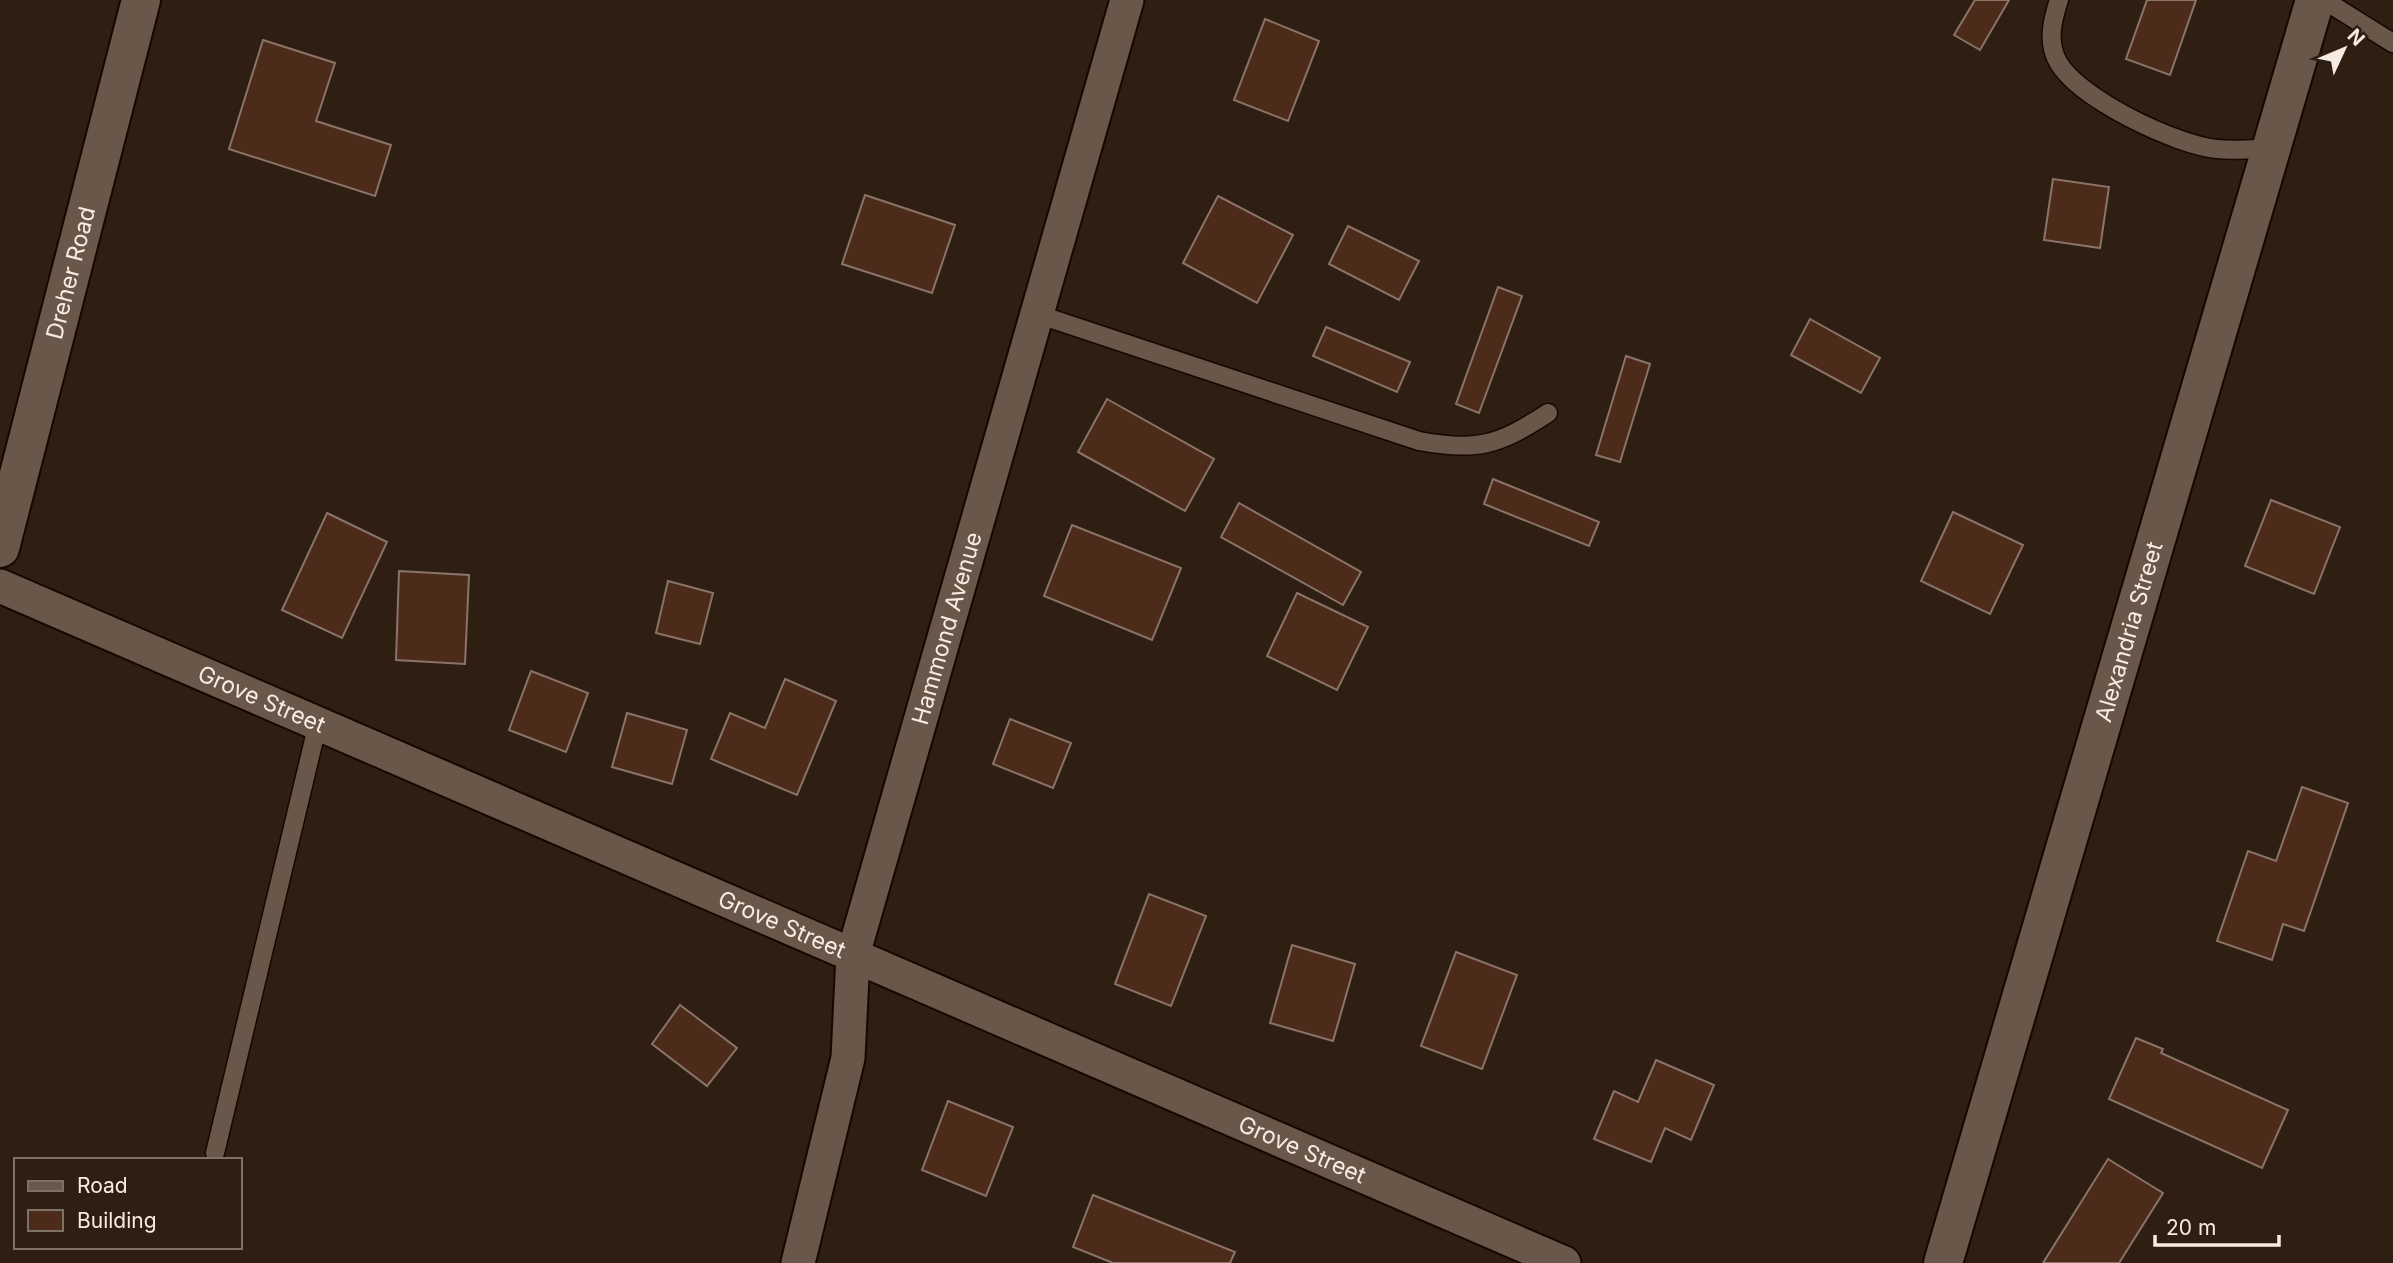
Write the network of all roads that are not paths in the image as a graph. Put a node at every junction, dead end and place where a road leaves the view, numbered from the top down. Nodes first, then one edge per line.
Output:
1 (141, 0) edge
2 (1128, 0) edge
3 (2059, 0) edge
4 (2315, 0) edge
5 (2324, 0) edge
6 (2393, 43) edge
7 (2271, 148) junction
8 (1037, 314) junction
9 (1548, 413) dead end
10 (0, 548) edge
11 (0, 586) edge
12 (317, 723) junction
13 (853, 955) junction
14 (215, 1153) dead end
15 (798, 1263) edge
16 (1564, 1263) edge
17 (1943, 1263) edge

1 - 10 street, Dreher Road
2 - 8 street, Hammond Avenue
3 - 7 lane
4 - 7 street, Alexandria Street
5 - 6 lane
7 - 17 street, Alexandria Street
8 - 9 lane
8 - 13 street, Hammond Avenue
11 - 12 street, Grove Street
12 - 13 street, Grove Street
12 - 14 lane
13 - 15 street, Hammond Avenue
13 - 16 street, Grove Street

